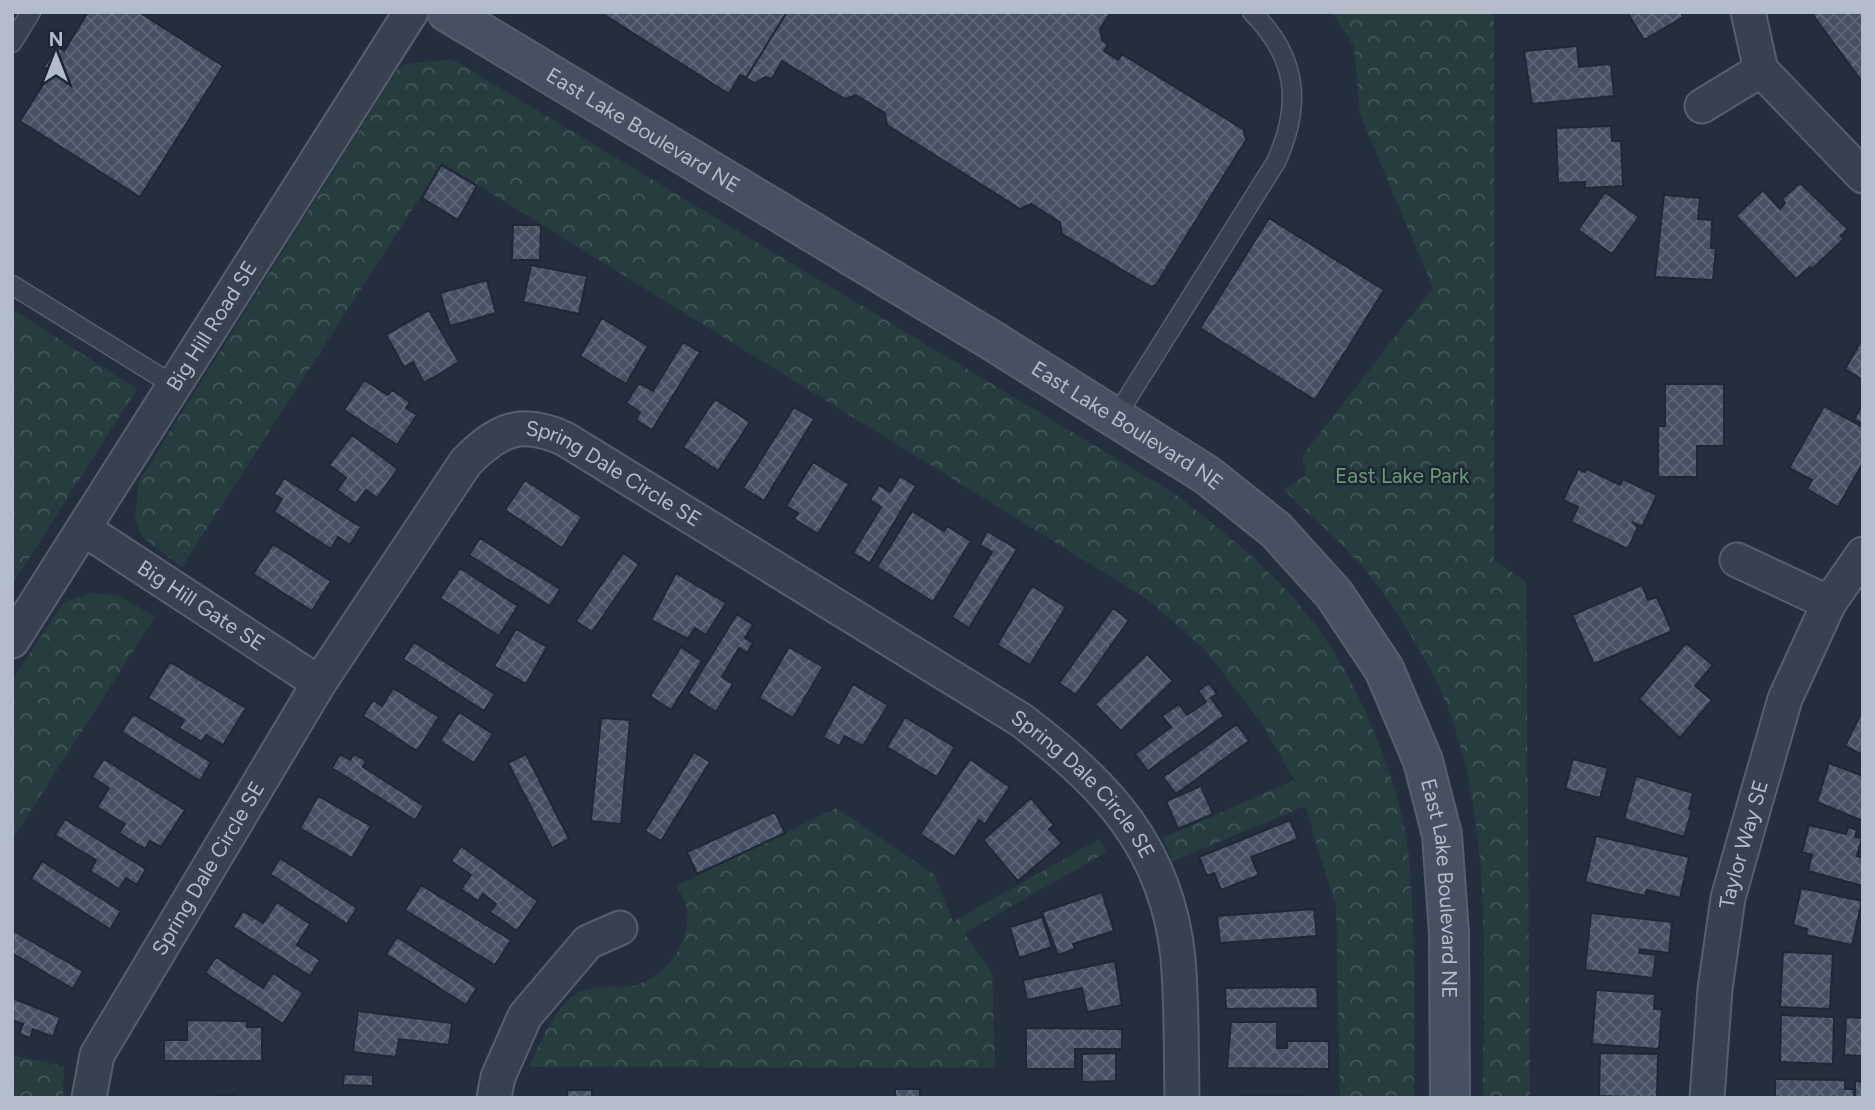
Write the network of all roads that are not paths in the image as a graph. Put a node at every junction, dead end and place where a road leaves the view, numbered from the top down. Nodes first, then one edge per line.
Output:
1 (31, 12) edge
2 (411, 12) edge
3 (447, 12) edge
4 (1252, 12) edge
5 (1748, 12) edge
6 (12, 43) edge
7 (1761, 70) junction
8 (1702, 106) dead end
9 (1863, 176) edge
10 (12, 285) edge
11 (175, 386) junction
12 (1115, 418) junction
13 (84, 529) junction
14 (1863, 554) edge
15 (1737, 560) dead end
16 (1829, 603) junction
17 (12, 641) edge
18 (319, 683) junction
19 (620, 928) dead end
20 (89, 1098) edge
21 (494, 1098) edge
22 (1182, 1098) edge
23 (1450, 1098) edge
24 (1707, 1098) edge

1 - 6 lane
2 - 11 street, Big Hill Road SE
3 - 12 main road, East Lake Boulevard NE
4 - 12 lane
5 - 7 street
7 - 8 street
7 - 9 street
10 - 11 lane
11 - 13 street, Big Hill Road SE
12 - 23 main road, East Lake Boulevard NE
13 - 17 street, Big Hill Road SE
13 - 18 street, Big Hill Gate SE
14 - 16 street, Taylor Way SE
15 - 16 street
16 - 24 street, Taylor Way SE
18 - 20 street, Spring Dale Circle SE
18 - 22 street, Spring Dale Circle SE
19 - 21 street

